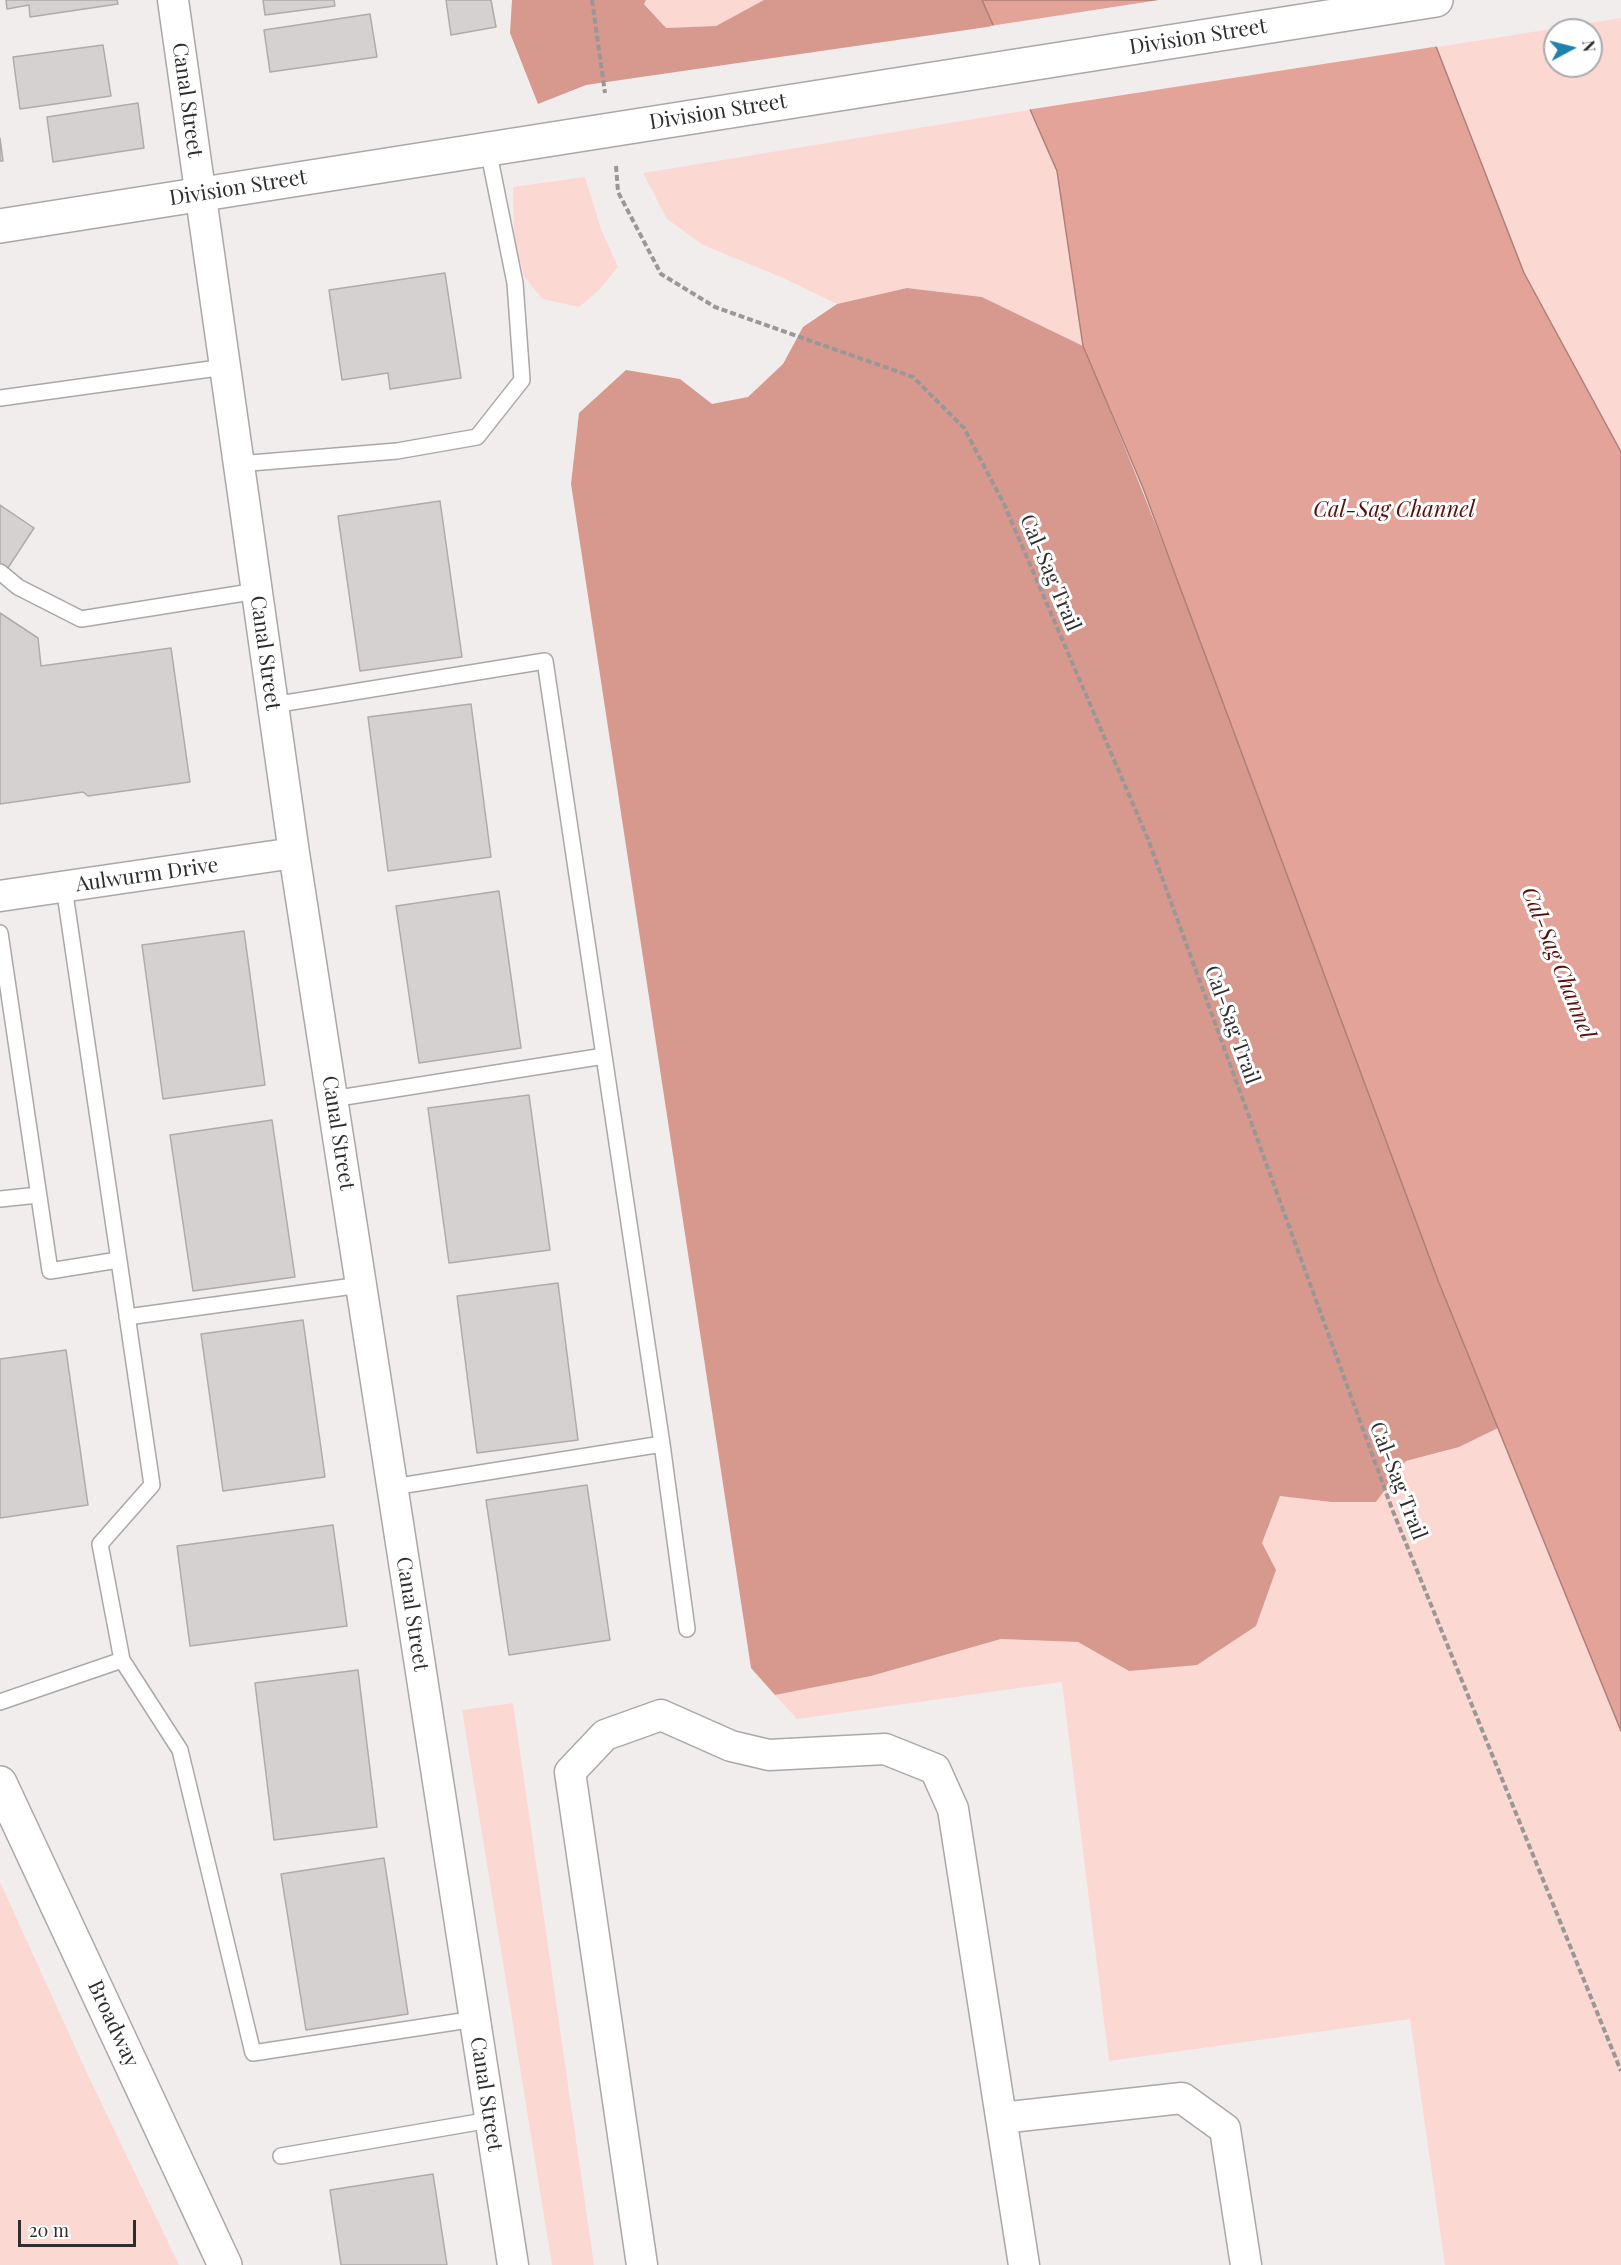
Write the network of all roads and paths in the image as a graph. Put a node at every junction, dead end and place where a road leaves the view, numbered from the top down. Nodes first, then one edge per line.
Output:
1 (173, 0) edge
2 (592, 0) edge
3 (1437, 0) edge
4 (603, 85) dead end
5 (488, 149) junction
6 (616, 166) dead end
7 (199, 194) junction
8 (0, 226) edge
9 (225, 367) junction
10 (0, 398) edge
11 (238, 464) junction
12 (0, 572) edge
13 (257, 591) junction
14 (273, 705) junction
15 (294, 853) junction
16 (64, 887) junction
17 (0, 896) edge
18 (0, 933) edge
19 (604, 1056) junction
20 (332, 1099) junction
21 (38, 1194) junction
22 (0, 1199) edge
23 (118, 1260) junction
24 (361, 1285) junction
25 (127, 1317) junction
26 (662, 1444) junction
27 (393, 1487) junction
28 (687, 1629) dead end
29 (122, 1660) junction
30 (0, 1702) edge
31 (0, 1783) edge
32 (475, 2019) junction
33 (1621, 2071) edge
34 (1001, 2118) junction
35 (490, 2120) junction
36 (281, 2156) dead end
37 (225, 2265) edge
38 (513, 2265) edge
39 (642, 2265) edge
40 (1024, 2265) edge
41 (1246, 2265) edge

1 - 7 street, Canal Street
2 - 4 path
3 - 5 street, Division Street
5 - 7 street, Division Street
5 - 11 lane
6 - 33 path, Cal-Sag Trail
7 - 8 street, Division Street
7 - 9 street, Canal Street
9 - 10 lane
9 - 11 street, Canal Street
11 - 13 street, Canal Street
12 - 13 lane
13 - 14 street, Canal Street
14 - 15 street, Canal Street
14 - 19 lane
15 - 16 street, Aulwurm Drive
15 - 20 street, Canal Street
16 - 17 street, Aulwurm Drive
16 - 23 lane
18 - 21 lane
19 - 20 lane
19 - 26 lane
20 - 24 street, Canal Street
21 - 22 lane
21 - 23 lane
23 - 25 lane
24 - 25 lane
24 - 27 street, Canal Street
25 - 29 lane
26 - 27 lane
26 - 28 lane
27 - 32 street, Canal Street
29 - 30 lane
29 - 32 lane
31 - 37 street, Broadway
32 - 35 street, Canal Street
34 - 39 street
34 - 40 street
34 - 41 street
35 - 36 lane
35 - 38 street, Canal Street

